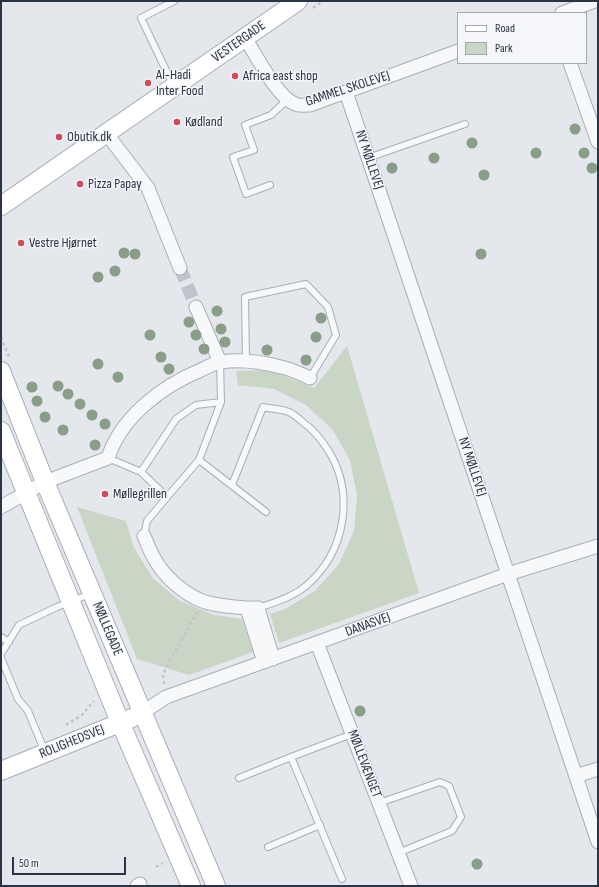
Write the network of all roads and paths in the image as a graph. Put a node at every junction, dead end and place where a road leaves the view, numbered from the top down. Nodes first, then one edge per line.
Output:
1 (174, 1) edge
2 (298, 1) edge
3 (595, 1) edge
4 (164, 3) edge
5 (565, 12) edge
6 (245, 38) junction
7 (457, 51) edge
8 (570, 64) edge
9 (174, 87) junction
10 (346, 92) junction
11 (287, 100) junction
12 (465, 124) dead end
13 (106, 133) junction
14 (598, 142) edge
15 (368, 158) junction
16 (270, 185) dead end
17 (1, 206) edge
18 (180, 268) tunnel mouth
19 (196, 307) tunnel mouth
20 (246, 361) junction
21 (220, 362) junction
22 (1, 371) edge
23 (310, 378) joint
24 (221, 402) junction
25 (1, 431) edge
26 (108, 458) junction
27 (200, 460) junction
28 (141, 472) junction
29 (45, 482) junction
30 (232, 485) junction
31 (26, 492) junction
32 (167, 497) junction
33 (1, 507) edge
34 (266, 512) dead end
35 (144, 536) joint
36 (598, 546) edge
37 (508, 574) junction
38 (92, 593) junction
39 (71, 601) junction
40 (204, 601) junction
41 (253, 608) junction
42 (1, 637) edge
43 (9, 642) junction
44 (317, 643) junction
45 (1, 654) edge
46 (1, 658) edge
47 (269, 660) junction
48 (109, 694) junction
49 (166, 697) junction
50 (142, 713) junction
51 (120, 722) junction
52 (64, 727) dead end
53 (352, 734) junction
54 (45, 753) junction
55 (291, 757) junction
56 (598, 769) edge
57 (1, 771) edge
58 (576, 776) junction
59 (239, 778) dead end
60 (379, 803) junction
61 (320, 825) junction
62 (598, 842) edge
63 (268, 847) dead end
64 (398, 853) junction
65 (342, 879) dead end
66 (191, 886) edge
67 (216, 886) edge
68 (411, 886) edge

1 - 4 lane
2 - 6 main road, VESTERGADE
3 - 5 street
4 - 9 lane
6 - 9 main road, VESTERGADE
6 - 11 street, GAMMEL SKOLEVEJ
7 - 10 street, GAMMEL SKOLEVEJ
8 - 14 street
9 - 13 main road, VESTERGADE
10 - 11 street, GAMMEL SKOLEVEJ
10 - 15 street, NY MØLLEVEJ
11 - 16 lane
12 - 15 lane
13 - 17 main road, VESTERGADE
13 - 18 street
15 - 37 street, NY MØLLEVEJ
19 - 21 street
20 - 21 street
20 - 23 street
20 - 23 lane
21 - 24 lane
21 - 26 street
22 - 29 main road, MØLLEGADE
24 - 27 lane
24 - 28 lane
25 - 31 main road, MØLLEGADE
26 - 28 lane
26 - 29 street
27 - 30 lane
27 - 32 lane
28 - 32 lane
29 - 31 street
29 - 38 main road, MØLLEGADE
30 - 34 lane
30 - 41 lane
31 - 33 street
31 - 39 main road, MØLLEGADE
32 - 35 lane
35 - 40 street
36 - 37 street, DANASVEJ
37 - 44 street, DANASVEJ
37 - 58 street, NY MØLLEVEJ
38 - 39 lane
38 - 50 main road, MØLLEGADE
39 - 43 lane
39 - 48 main road, MØLLEGADE
40 - 41 street
40 - 49 path
41 - 47 street
42 - 43 lane
43 - 45 lane
44 - 47 street, DANASVEJ
44 - 53 street, MØLLEVÆNGET
46 - 54 lane
47 - 49 street, DANASVEJ
48 - 51 main road, MØLLEGADE
48 - 52 path
49 - 50 street, DANASVEJ
50 - 51 main road, ROLIGHEDSVEJ
50 - 67 main road, MØLLEGADE
51 - 54 main road, ROLIGHEDSVEJ
51 - 66 main road, MØLLEGADE
53 - 55 lane
53 - 60 street, MØLLEVÆNGET
54 - 57 main road, ROLIGHEDSVEJ
55 - 59 lane
55 - 61 lane
56 - 58 street
58 - 62 street, NY MØLLEVEJ
60 - 64 street, MØLLEVÆNGET
60 - 64 lane
61 - 63 lane
61 - 65 lane
64 - 68 street, MØLLEVÆNGET

